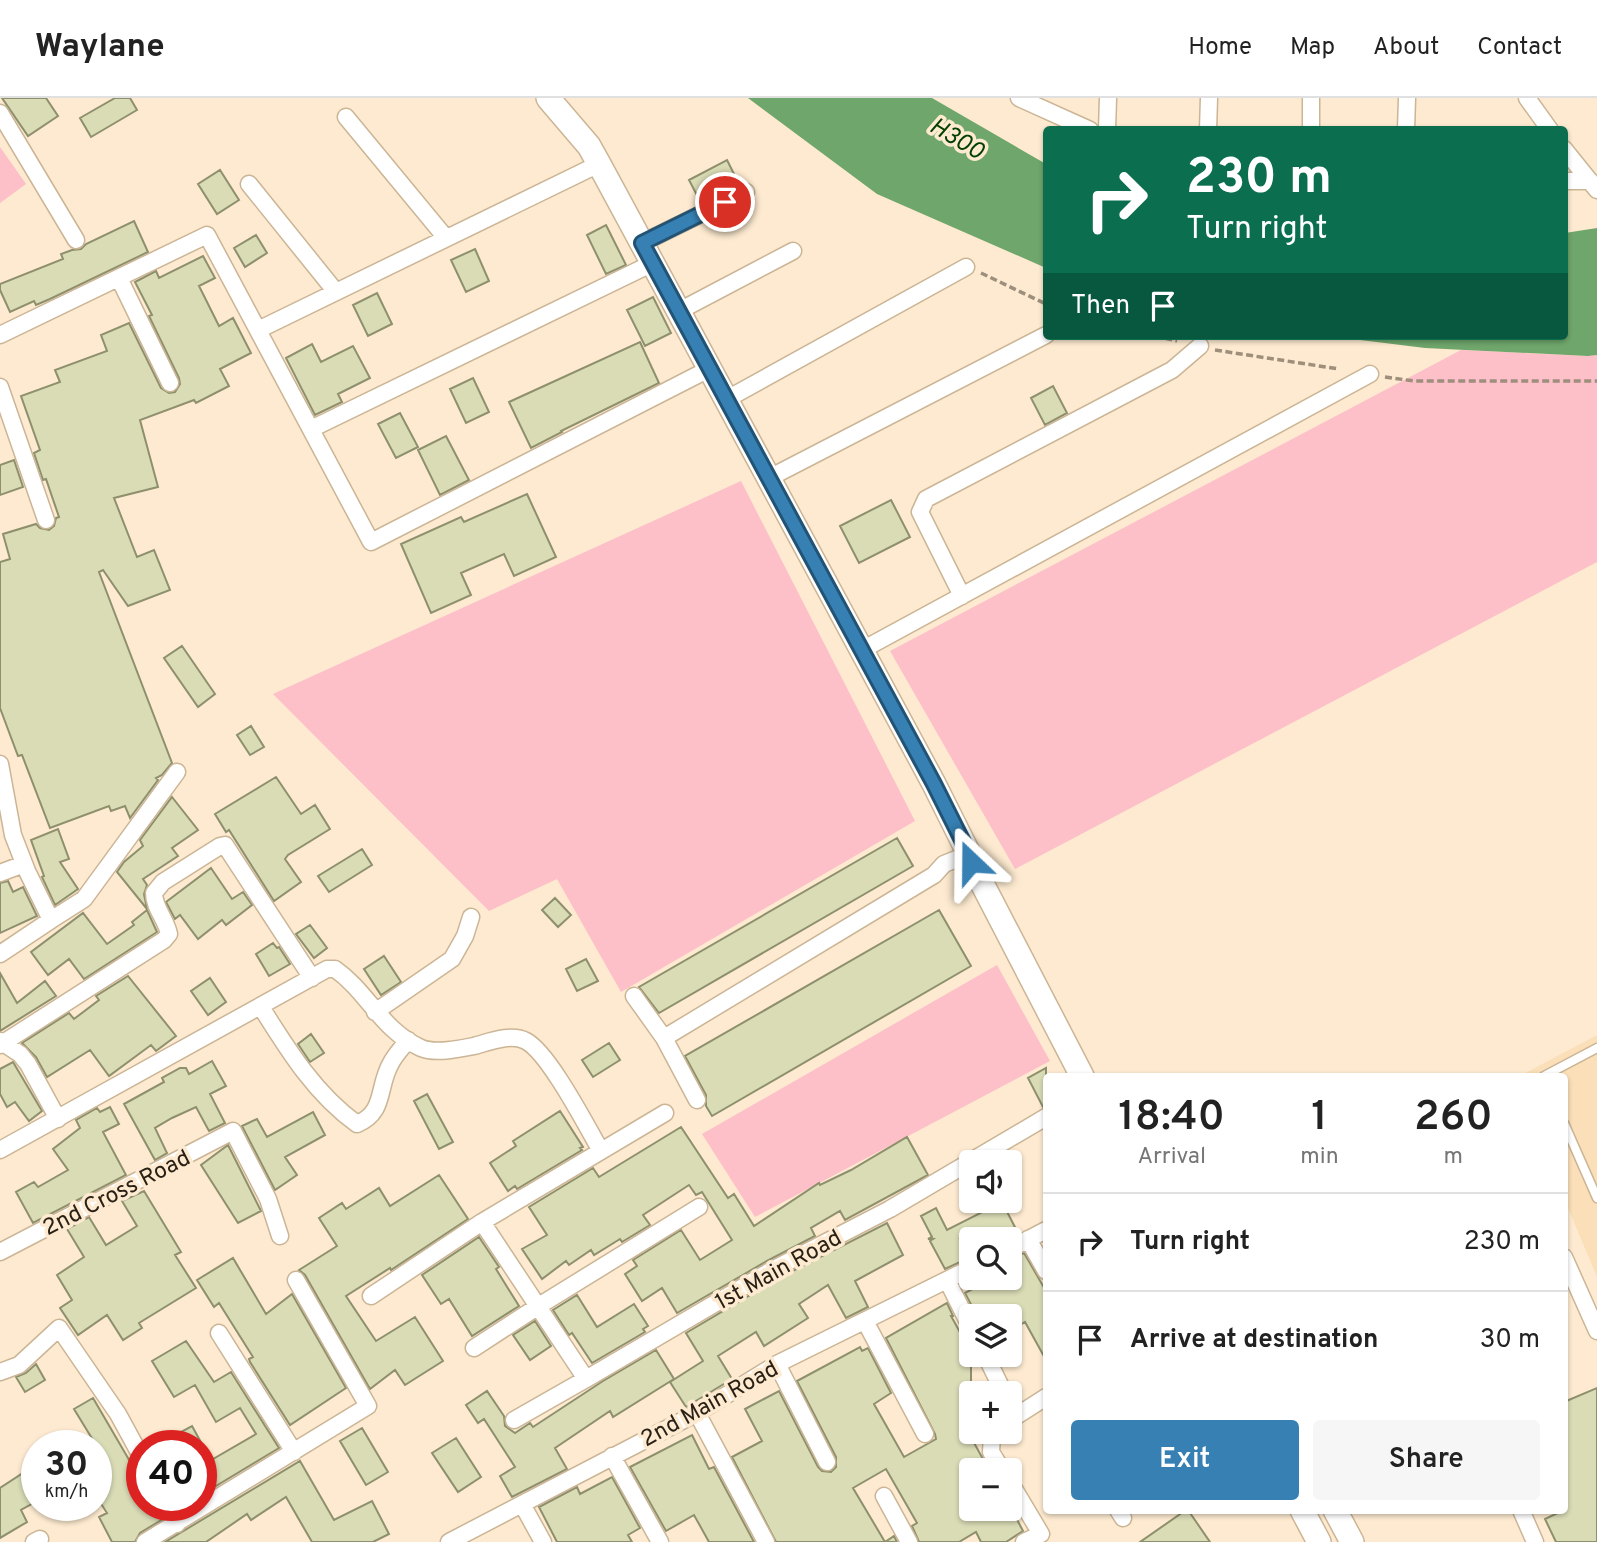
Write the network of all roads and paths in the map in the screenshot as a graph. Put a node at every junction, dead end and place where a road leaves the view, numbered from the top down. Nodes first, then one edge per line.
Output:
1 (548, 98) edge
2 (1019, 98) edge
3 (1108, 98) edge
4 (1209, 98) edge
5 (1311, 98) edge
6 (1406, 98) edge
7 (1527, 98) edge
8 (0, 113) edge
9 (346, 117) dead end
10 (1081, 126) edge
11 (1107, 126) edge
12 (1208, 126) edge
13 (1311, 126) edge
14 (1406, 126) edge
15 (1547, 126) edge
16 (1568, 154) edge
17 (598, 164) junction
18 (1568, 182) edge
19 (248, 184) dead end
20 (1594, 185) edge
21 (746, 192) dead end
22 (446, 238) junction
23 (76, 240) dead end
24 (793, 251) dead end
25 (647, 253) junction
26 (966, 267) joint
27 (119, 278) junction
28 (336, 292) junction
29 (1043, 303) edge
30 (679, 312) junction
31 (258, 330) junction
32 (0, 335) edge
33 (1043, 337) edge
34 (1200, 346) dead end
35 (710, 368) junction
36 (1370, 374) dead end
37 (170, 383) dead end
38 (0, 387) edge
39 (727, 399) junction
40 (311, 429) junction
41 (769, 478) junction
42 (46, 520) dead end
43 (962, 596) junction
44 (862, 650) junction
45 (0, 764) edge
46 (177, 772) dead end
47 (970, 858) junction
48 (24, 864) junction
49 (0, 873) edge
50 (471, 917) dead end
51 (51, 920) junction
52 (0, 954) edge
53 (312, 978) junction
54 (634, 996) dead end
55 (261, 1007) junction
56 (375, 1012) junction
57 (664, 1038) junction
58 (408, 1040) junction
59 (1, 1043) edge
60 (1597, 1048) edge
61 (1080, 1073) edge
62 (1550, 1073) edge
63 (697, 1100) dead end
64 (664, 1113) dead end
65 (58, 1119) junction
66 (1043, 1119) edge
67 (1568, 1132) edge
68 (0, 1150) edge
69 (601, 1151) junction
70 (1597, 1198) edge
71 (699, 1207) dead end
72 (482, 1222) junction
73 (1043, 1232) edge
74 (280, 1236) dead end
75 (1028, 1239) junction
76 (1022, 1242) edge
77 (0, 1252) edge
78 (1043, 1266) edge
79 (1568, 1266) edge
80 (959, 1274) edge
81 (296, 1280) dead end
82 (947, 1280) junction
83 (371, 1296) dead end
84 (959, 1304) edge
85 (537, 1307) junction
86 (865, 1321) junction
87 (1597, 1331) edge
88 (219, 1333) dead end
89 (474, 1348) dead end
90 (777, 1364) junction
91 (0, 1372) edge
92 (586, 1379) junction
93 (1043, 1399) edge
94 (1022, 1412) edge
95 (697, 1413) junction
96 (514, 1420) dead end
97 (127, 1430) edge
98 (925, 1434) dead end
99 (293, 1452) junction
100 (612, 1457) junction
101 (827, 1462) dead end
102 (884, 1496) dead end
103 (1022, 1502) edge
104 (522, 1504) junction
105 (1304, 1514) edge
106 (1337, 1514) edge
107 (1523, 1514) edge
108 (175, 1521) edge
109 (177, 1524) junction
110 (145, 1542) edge
111 (449, 1542) edge
112 (543, 1542) edge
113 (660, 1542) edge
114 (766, 1542) edge
115 (909, 1542) edge
116 (1024, 1542) edge
117 (1318, 1542) edge
118 (1352, 1542) edge
119 (1535, 1542) edge

1 - 17 street
2 - 10 street
3 - 11 street
4 - 12 street
5 - 13 street
6 - 14 street
7 - 15 street
8 - 23 street
9 - 22 street
16 - 20 street
17 - 22 street
17 - 25 street
18 - 20 street
19 - 28 street
21 - 25 street
22 - 28 street
24 - 30 street
25 - 30 street
25 - 40 street
26 - 29 path
26 - 39 street
27 - 31 street
27 - 32 street
27 - 37 street
28 - 31 street
30 - 35 street
31 - 40 street
33 - 41 street
34 - 43 street
35 - 39 street
35 - 40 street
36 - 43 street
38 - 42 street
39 - 41 street
41 - 44 street
43 - 44 street
44 - 47 street
45 - 48 street
46 - 51 street
47 - 57 street
47 - 61 street
48 - 49 street
48 - 51 street
50 - 56 street
51 - 52 street
53 - 55 street
53 - 56 street
53 - 59 street
54 - 57 street
55 - 58 street
55 - 65 street
56 - 58 street
57 - 63 street
58 - 69 street
59 - 65 street
60 - 62 lane
64 - 69 street
65 - 68 street
66 - 92 street, 1st Main Road
67 - 70 lane
69 - 72 street
71 - 85 street
72 - 83 street
72 - 85 street
73 - 75 street
74 - 77 street, 2nd Cross Road
75 - 76 street
75 - 78 street
79 - 87 street
80 - 82 street, 2nd Main Road
81 - 99 street
82 - 84 street
82 - 86 street, 2nd Main Road
85 - 89 street
85 - 92 street
86 - 90 street, 2nd Main Road
86 - 98 street
88 - 99 street
90 - 95 street, 2nd Main Road
90 - 101 street
91 - 97 street
92 - 96 street, 1st Main Road
93 - 94 street
95 - 100 street, 2nd Main Road
95 - 114 street
99 - 109 street
100 - 104 street, 2nd Main Road
100 - 113 street
102 - 115 street
103 - 116 street
104 - 111 street, 2nd Main Road
104 - 112 street
105 - 117 street
106 - 118 street
107 - 119 street
108 - 109 street
109 - 110 street

